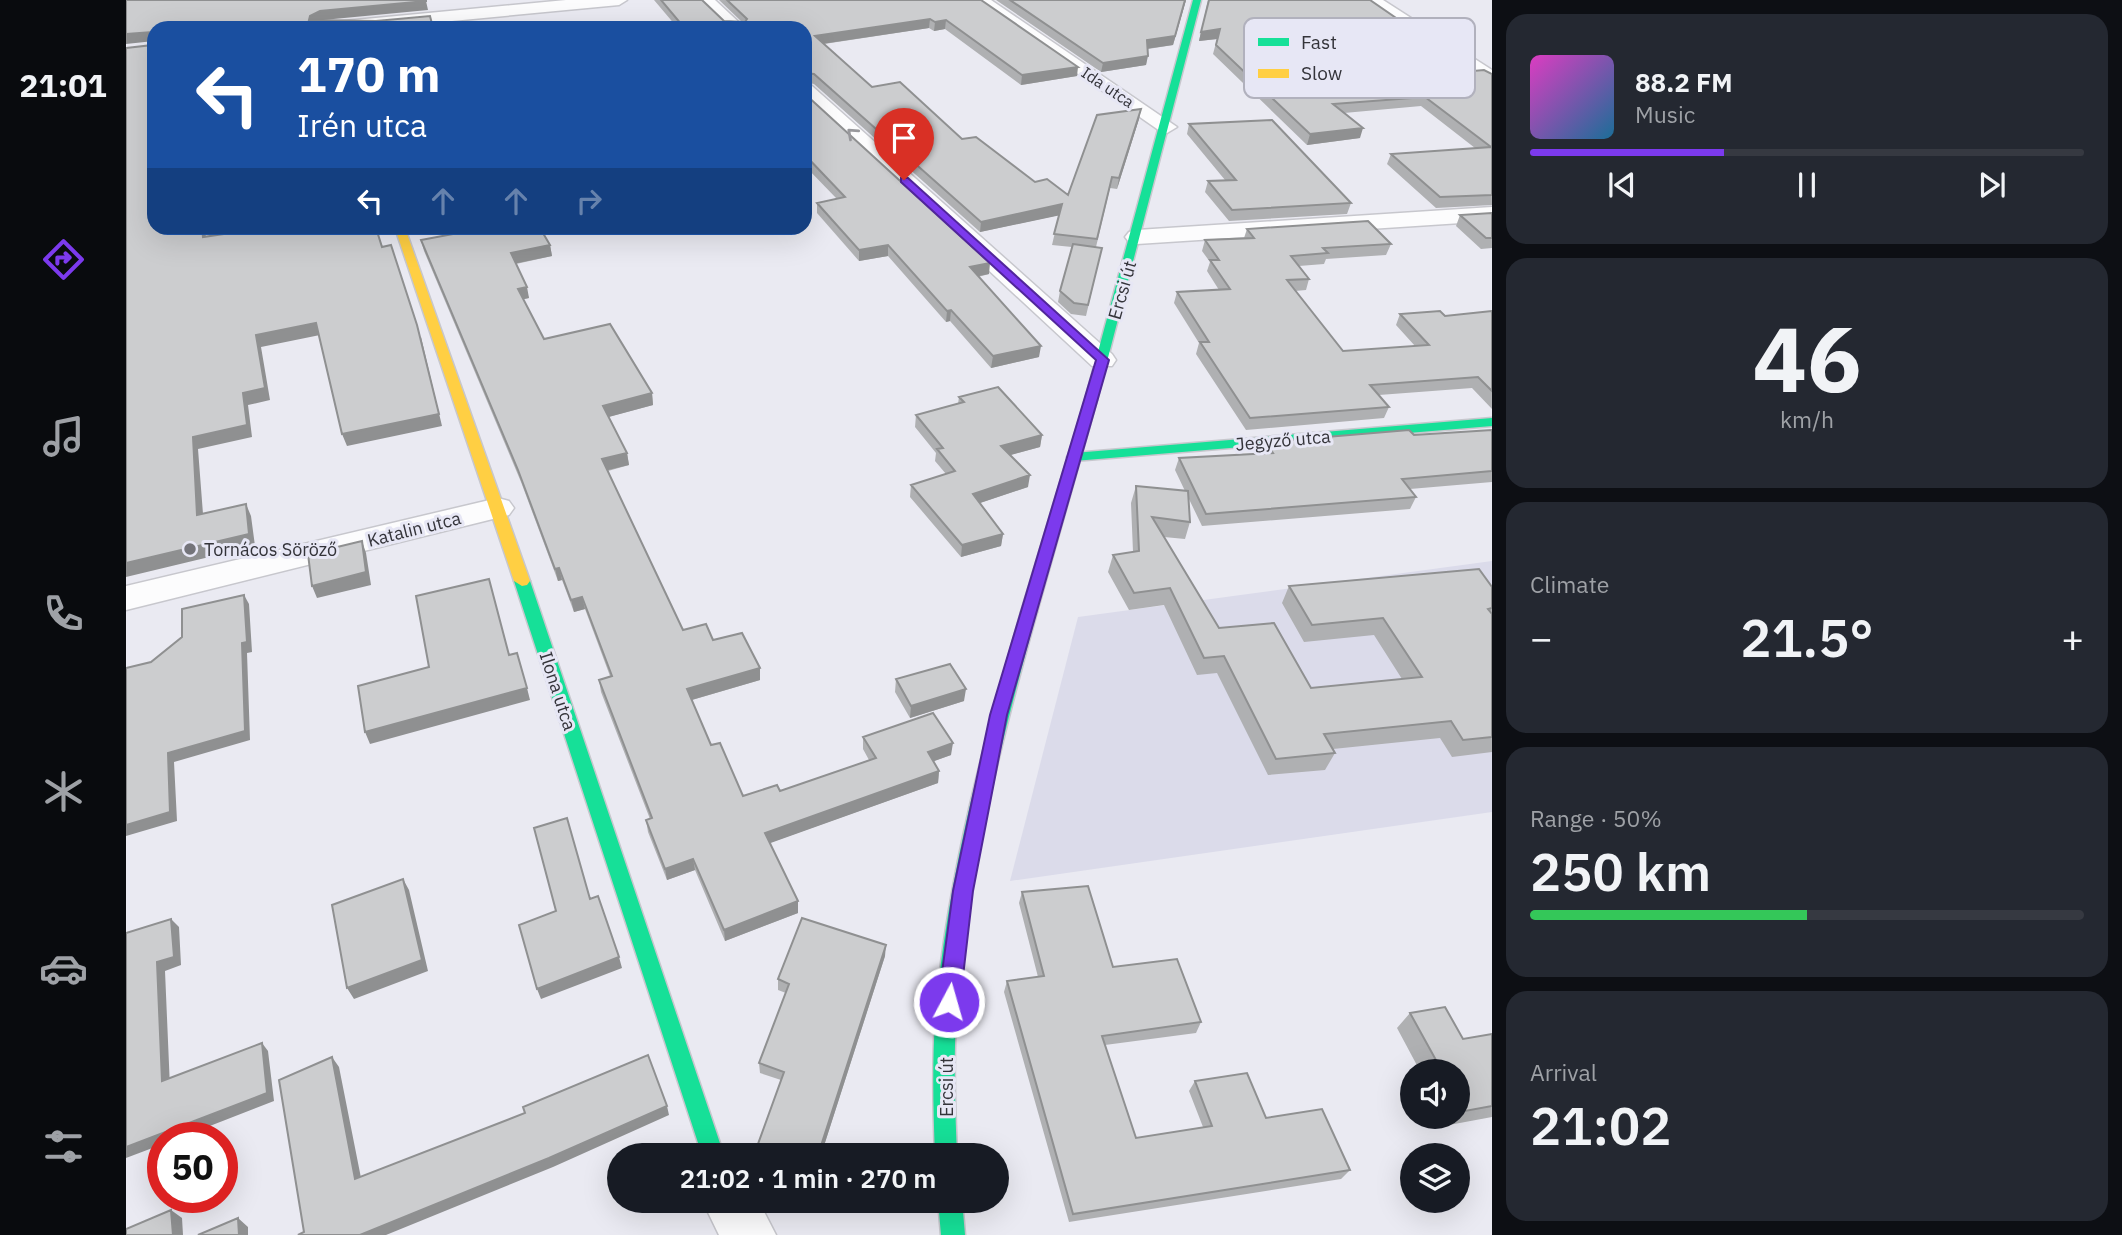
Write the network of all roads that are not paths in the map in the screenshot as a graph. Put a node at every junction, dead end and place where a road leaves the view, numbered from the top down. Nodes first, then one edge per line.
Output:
1 (619, 0) edge
2 (705, 0) edge
3 (980, 0) edge
4 (1197, 0) edge
5 (1372, 0) edge
6 (315, 11) edge
7 (1400, 18) edge
8 (319, 21) edge
9 (396, 21) edge
10 (728, 21) edge
11 (1475, 67) edge
12 (1492, 78) edge
13 (812, 96) edge
14 (1167, 127) junction
15 (1492, 214) edge
16 (402, 235) edge
17 (1137, 237) junction
18 (1102, 360) junction
19 (1492, 422) edge
20 (1074, 457) junction
21 (498, 508) junction
22 (126, 598) edge
23 (709, 1143) edge
24 (946, 1143) edge
25 (736, 1213) edge
26 (951, 1213) edge
27 (749, 1235) edge
28 (953, 1235) edge

1 - 9 street
2 - 10 street
3 - 14 street, Ida utca
4 - 14 main road, Ercsi út
5 - 7 street
6 - 8 street
11 - 12 street
18 -> 13 street
14 - 17 main road, Ercsi út
15 - 17 street
16 - 21 main road, Ilona utca
17 - 18 main road, Ercsi út
18 - 20 main road, Ercsi út
19 - 20 main road, Jegyző utca
20 - 24 main road, Ercsi út
21 - 22 street, Katalin utca
21 - 23 main road, Ilona utca
25 - 27 street
26 - 28 main road

